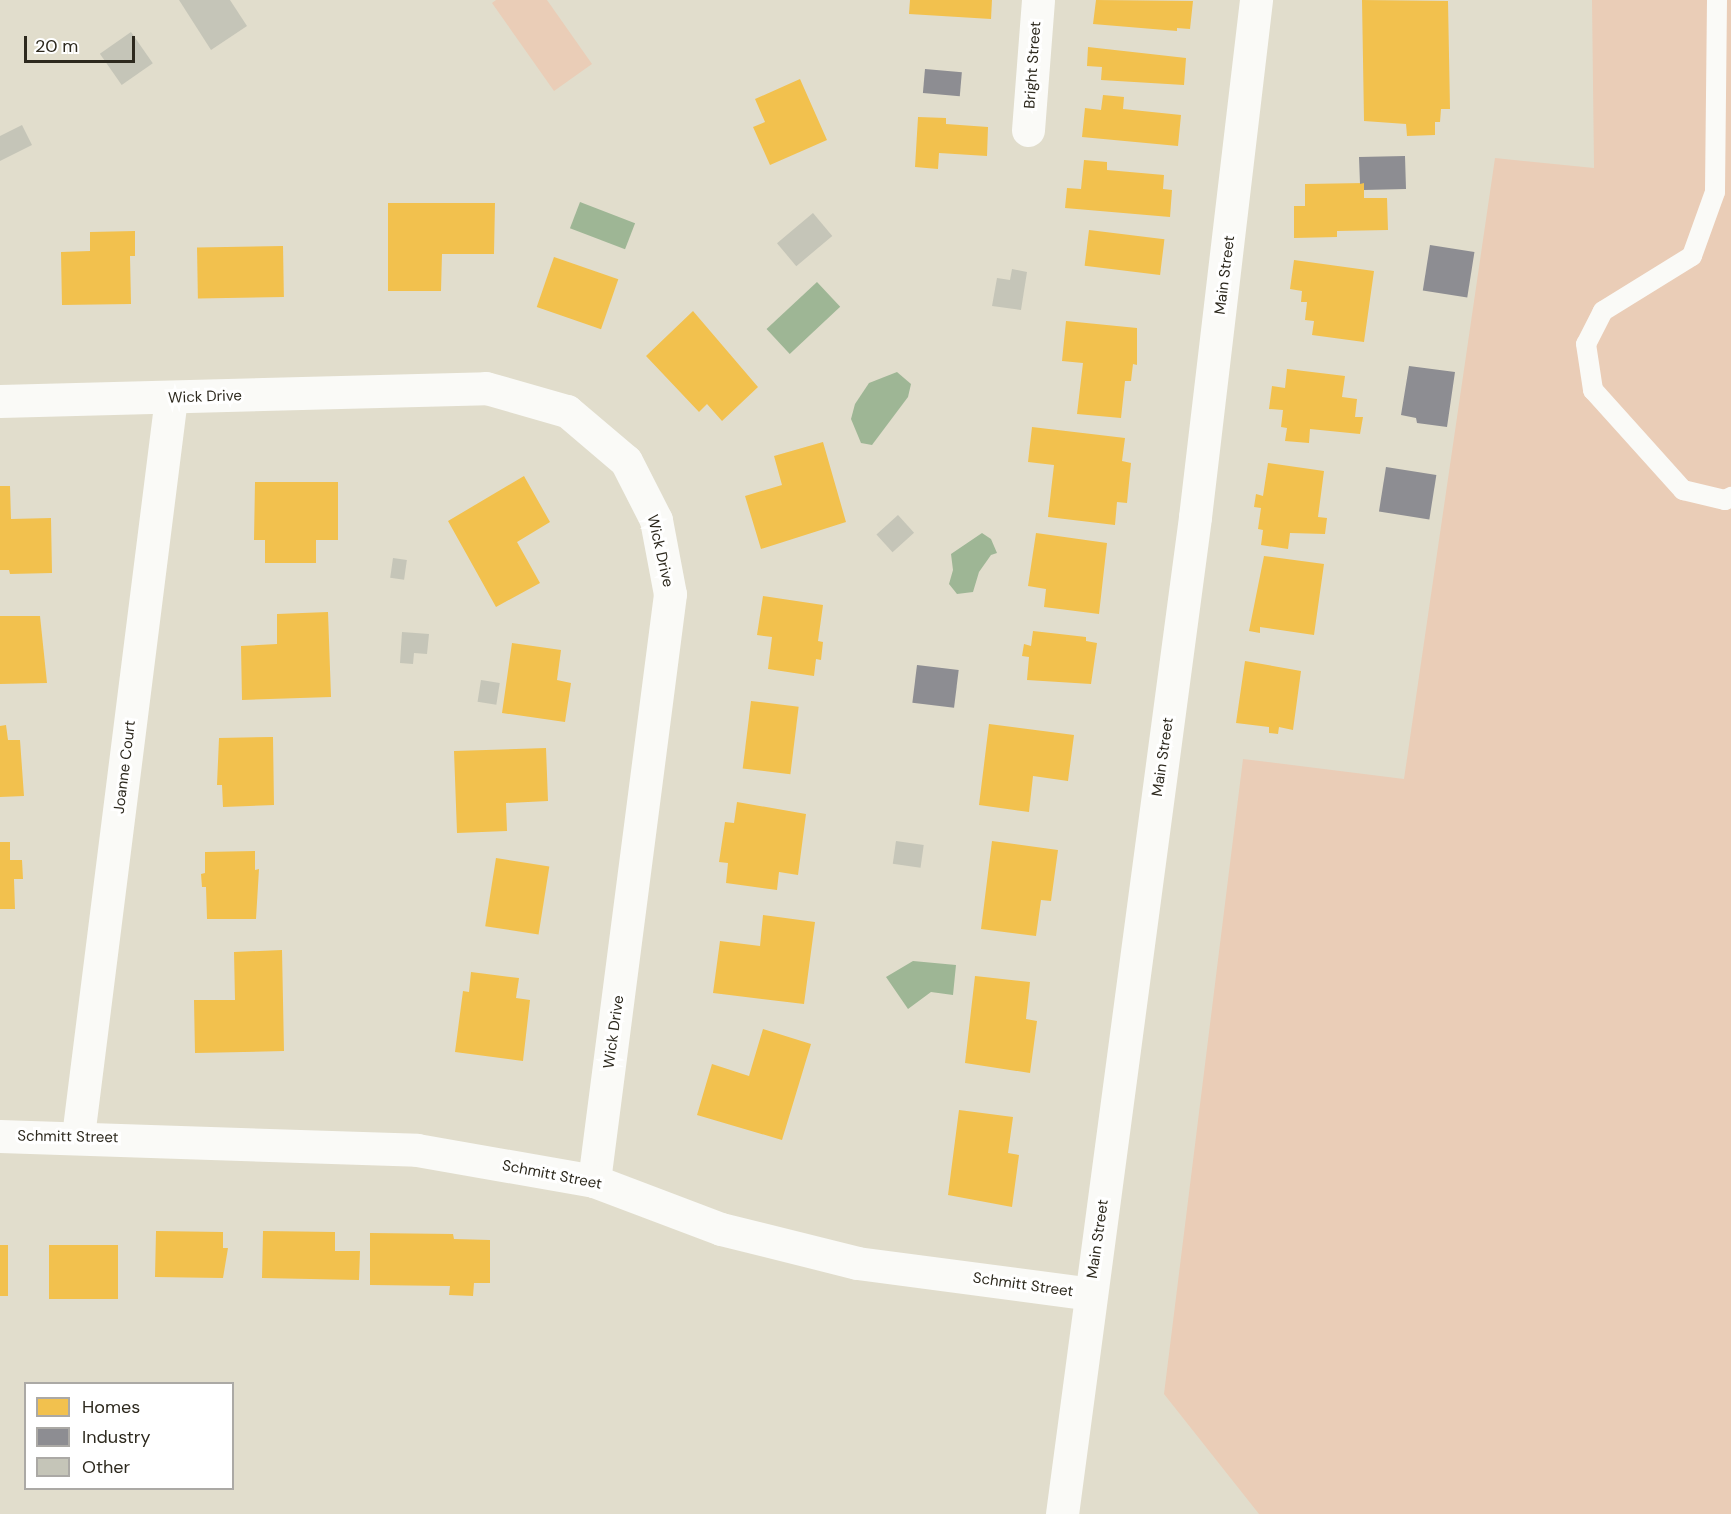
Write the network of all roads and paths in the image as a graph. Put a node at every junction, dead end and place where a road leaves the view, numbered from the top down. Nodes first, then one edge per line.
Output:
1 (1038, 0) edge
2 (1256, 0) edge
3 (1717, 0) edge
4 (1028, 130) dead end
5 (171, 398) junction
6 (0, 401) edge
7 (1731, 497) edge
8 (0, 1136) edge
9 (78, 1136) junction
10 (594, 1181) junction
11 (1091, 1294) junction
12 (1062, 1514) edge

1 - 4 street, Bright Street
2 - 11 street, Main Street
3 - 7 lane
5 - 6 street, Wick Drive
5 - 9 street, Joanne Court
5 - 10 street, Wick Drive
8 - 9 street, Schmitt Street
9 - 10 street, Schmitt Street
10 - 11 street, Schmitt Street
11 - 12 street, Main Street

